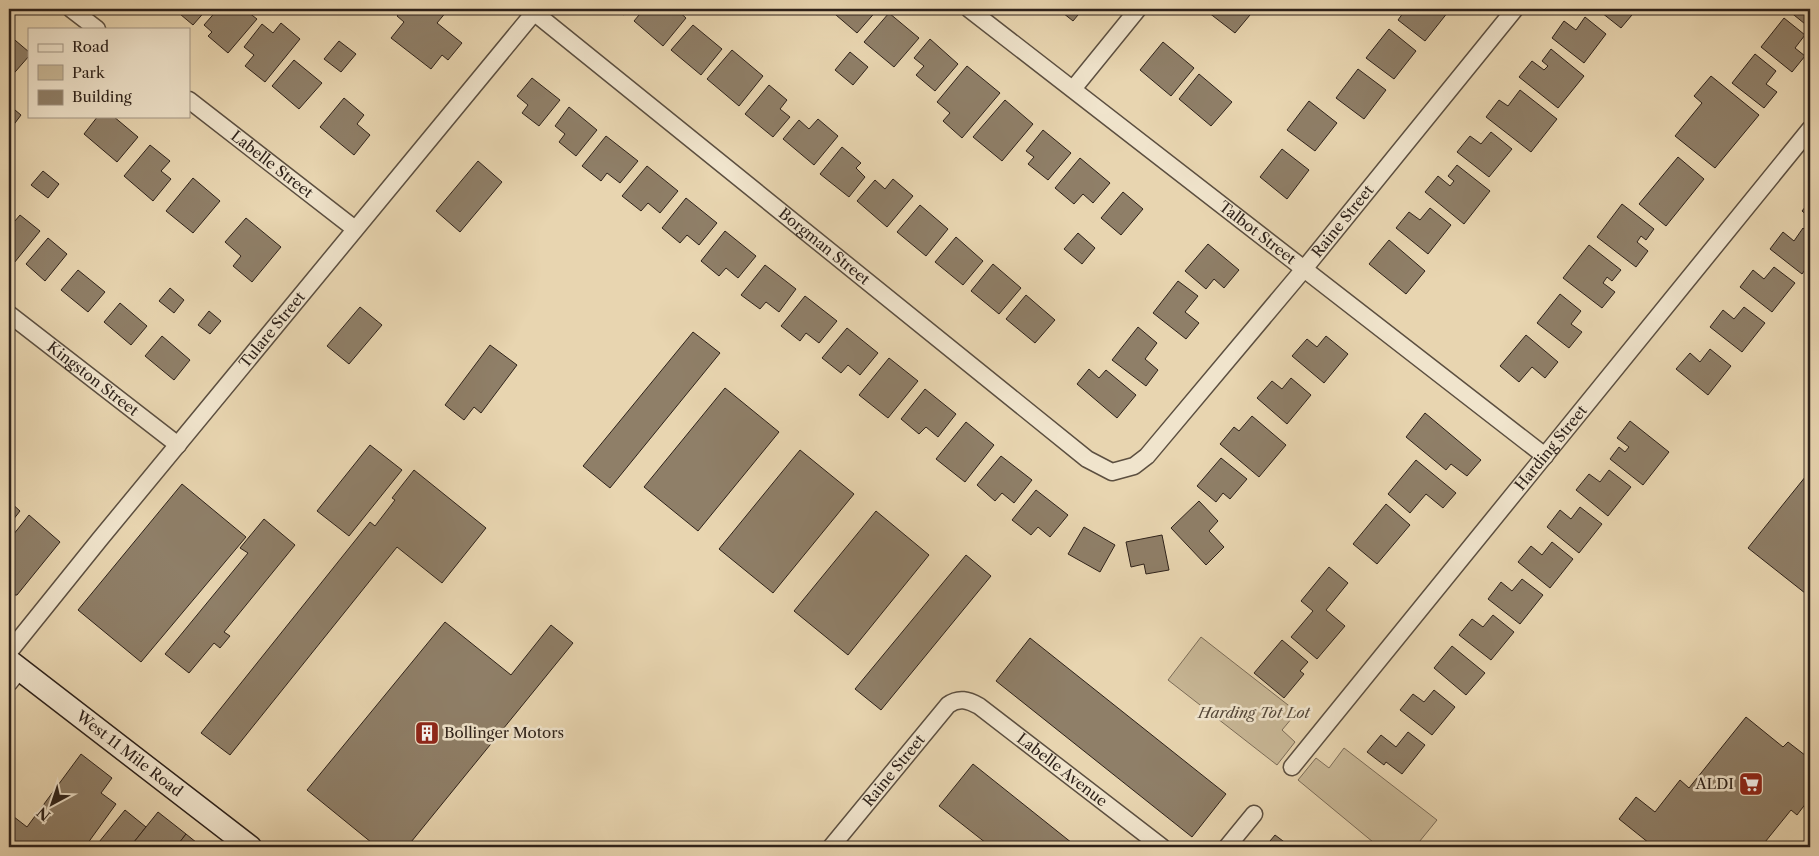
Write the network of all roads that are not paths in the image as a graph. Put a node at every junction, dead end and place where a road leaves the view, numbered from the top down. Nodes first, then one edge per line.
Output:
1 (71, 9) edge
2 (969, 9) edge
3 (1138, 9) edge
4 (1515, 9) edge
5 (533, 10) edge
6 (96, 28) edge
7 (1073, 89) junction
8 (190, 101) edge
9 (1810, 129) edge
10 (355, 229) junction
11 (1304, 269) junction
12 (9, 314) edge
13 (178, 445) junction
14 (1545, 456) junction
15 (1124, 469) joint
16 (11, 666) edge
17 (961, 699) joint
18 (1292, 767) dead end
19 (1254, 814) dead end
20 (250, 847) edge
21 (831, 847) edge
22 (1162, 847) edge
23 (1227, 847) edge

1 - 6 street
2 - 7 street, Talbot Street
3 - 7 street
4 - 11 street, Raine Street
5 - 10 street, Tulare Street
5 - 15 street, Borgman Street
7 - 11 street, Talbot Street
8 - 10 street, Labelle Street
9 - 14 street, Harding Street
10 - 13 street, Tulare Street
11 - 14 street, Talbot Street
11 - 15 street, Raine Street
12 - 13 street, Kingston Street
13 - 16 street, Tulare Street
14 - 18 street, Harding Street
16 - 20 main road, West 11 Mile Road
17 - 21 street, Raine Street
17 - 22 street, Labelle Avenue
19 - 23 street

